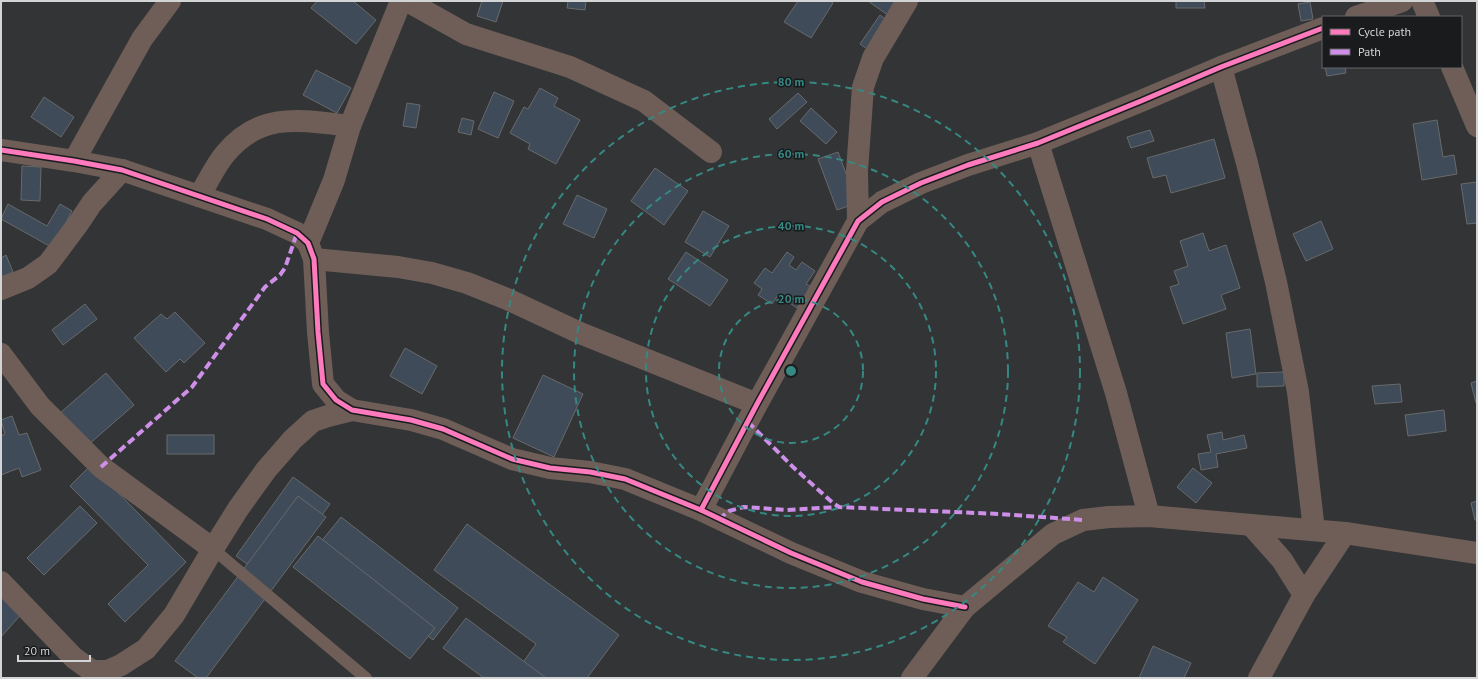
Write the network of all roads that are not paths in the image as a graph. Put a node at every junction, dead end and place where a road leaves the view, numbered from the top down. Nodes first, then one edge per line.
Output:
1 (170, 1) edge
2 (400, 1) edge
3 (407, 1) edge
4 (907, 1) edge
5 (1402, 1) edge
6 (1422, 1) edge
7 (1359, 16) edge
8 (1430, 16) edge
9 (1322, 28) edge
10 (1221, 67) junction
11 (1452, 68) edge
12 (350, 126) junction
13 (1477, 126) edge
14 (1038, 143) junction
15 (1, 150) edge
16 (711, 152) dead end
17 (74, 161) junction
18 (122, 170) junction
19 (199, 196) junction
20 (858, 221) junction
21 (311, 251) junction
22 (1, 289) edge
23 (1, 354) edge
24 (323, 384) junction
25 (757, 404) junction
26 (352, 410) junction
27 (313, 421) junction
28 (701, 510) junction
29 (1150, 516) junction
30 (1251, 525) junction
31 (1314, 530) junction
32 (1345, 533) junction
33 (213, 548) junction
34 (1477, 553) edge
35 (1, 582) edge
36 (1304, 595) junction
37 (965, 607) junction
38 (366, 678) edge
39 (912, 678) edge
40 (1259, 678) edge

1 - 17 street
2 - 12 street
3 - 16 street
4 - 20 street
5 - 7 street
6 - 8 street
9 - 10 street
10 - 14 street
10 - 31 street
11 - 13 street
12 - 19 street
12 - 21 street
14 - 20 street
14 - 29 street
15 - 17 street
17 - 18 street
18 - 19 street
18 - 22 street
19 - 21 street
20 - 25 street
21 - 24 street
21 - 25 street
23 - 33 street
24 - 26 street
24 - 27 street
25 - 28 street
26 - 27 street
26 - 28 street
27 - 33 street
28 - 37 street
29 - 30 street
29 - 37 street
30 - 31 street
30 - 36 street
31 - 32 street
32 - 34 street
32 - 36 street
33 - 35 street
33 - 38 lane
36 - 40 street
37 - 39 street

